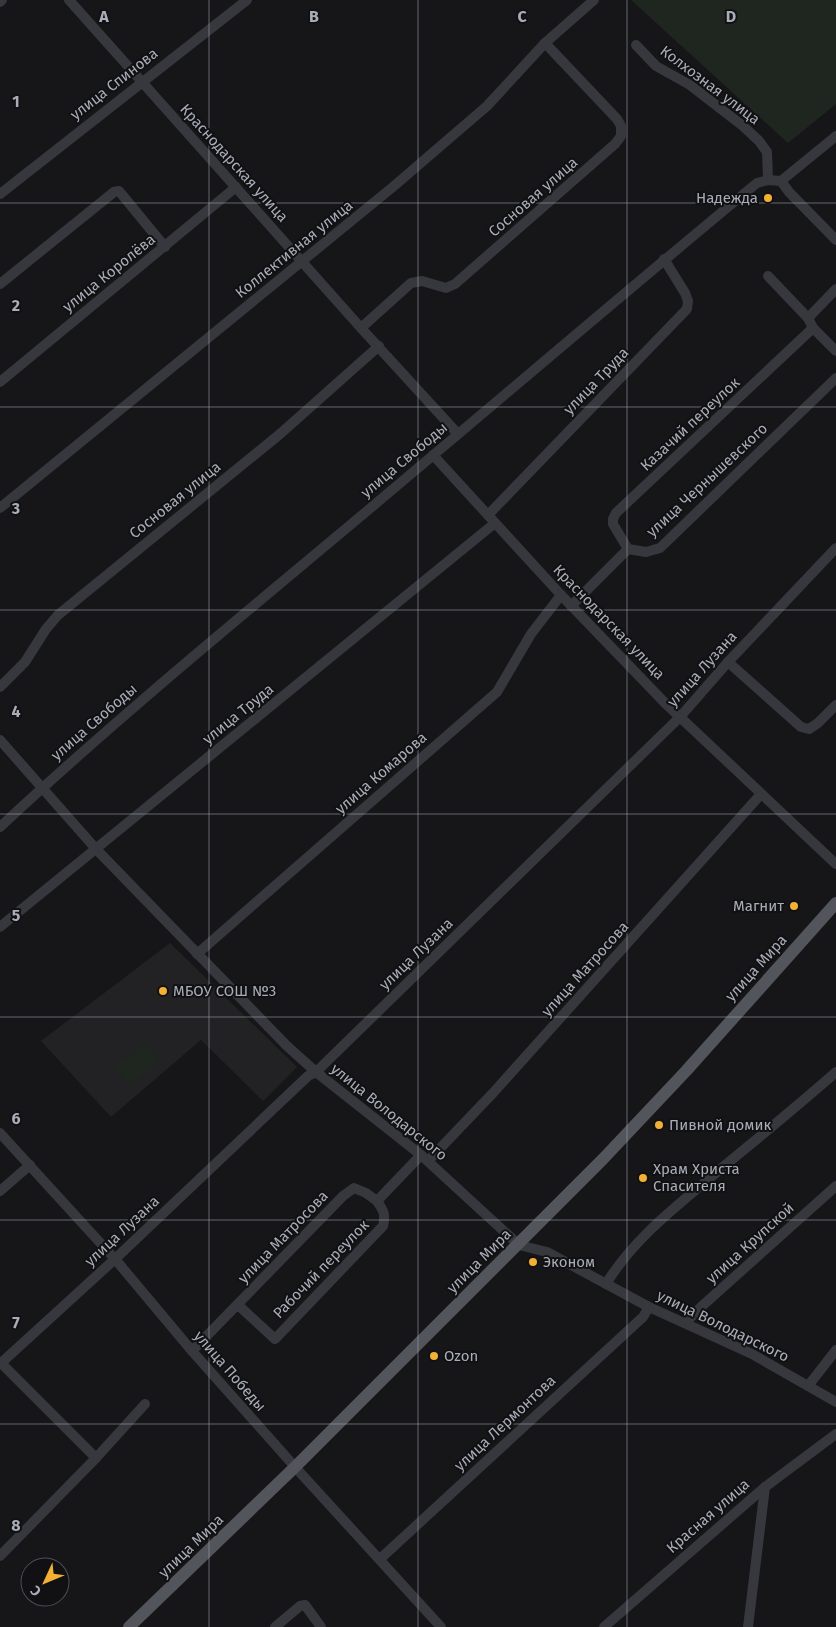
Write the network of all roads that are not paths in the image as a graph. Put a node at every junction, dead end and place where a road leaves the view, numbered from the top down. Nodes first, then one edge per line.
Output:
1 (69, 0) edge
2 (247, 0) edge
3 (589, 2) edge
4 (545, 43) junction
5 (636, 45) dead end
6 (142, 82) junction
7 (836, 136) edge
8 (768, 180) junction
9 (781, 181) junction
10 (236, 187) junction
11 (0, 194) edge
12 (836, 239) edge
13 (165, 246) junction
14 (664, 259) junction
15 (302, 262) junction
16 (768, 276) dead end
17 (0, 284) edge
18 (836, 289) edge
19 (808, 318) junction
20 (361, 328) junction
21 (813, 328) junction
22 (379, 346) junction
23 (836, 351) edge
24 (836, 378) edge
25 (0, 382) edge
26 (458, 434) junction
27 (433, 456) junction
28 (0, 508) edge
29 (488, 515) junction
30 (495, 523) junction
31 (836, 548) edge
32 (628, 549) junction
33 (561, 595) junction
34 (571, 606) junction
35 (728, 662) junction
36 (0, 686) edge
37 (836, 705) edge
38 (680, 717) junction
39 (0, 740) edge
40 (42, 787) junction
41 (761, 794) junction
42 (0, 827) edge
43 (96, 849) junction
44 (836, 864) edge
45 (836, 903) edge
46 (0, 927) edge
47 (197, 954) junction
48 (316, 1072) junction
49 (836, 1072) edge
50 (0, 1133) edge
51 (424, 1158) junction
52 (30, 1165) junction
53 (836, 1186) edge
54 (0, 1191) edge
55 (377, 1201) junction
56 (519, 1245) junction
57 (115, 1258) junction
58 (606, 1284) junction
59 (238, 1305) junction
60 (649, 1307) junction
61 (685, 1324) junction
62 (836, 1350) edge
63 (192, 1351) junction
64 (1, 1363) edge
65 (808, 1386) junction
66 (836, 1402) edge
67 (144, 1404) dead end
68 (836, 1434) edge
69 (96, 1458) junction
70 (295, 1467) junction
71 (765, 1487) junction
72 (0, 1556) edge
73 (380, 1559) junction
74 (439, 1626) edge
75 (129, 1627) edge
76 (275, 1627) edge
77 (321, 1627) edge
78 (604, 1627) edge
79 (748, 1627) edge

1 - 6 street, Краснодарская улица
2 - 6 street, улица Спинова
3 - 4 street, Коллективная улица
4 - 15 street, Коллективная улица
4 - 20 street, Сосновая улица
5 - 8 street, Колхозная улица
6 - 10 street, Краснодарская улица
6 - 11 street, улица Спинова
7 - 9 street
8 - 9 street
8 - 14 street, улица Свободы
9 - 12 street
10 - 13 street, улица Королёва
10 - 15 street, Краснодарская улица
13 - 17 street
13 - 25 street, улица Королёва
14 - 26 street, улица Свободы
14 - 29 street, улица Труда
15 - 20 street, Краснодарская улица
15 - 28 street, Коллективная улица
16 - 19 street
18 - 19 street
19 - 21 street
20 - 22 street, Краснодарская улица
21 - 23 street
21 - 32 street, Казачий переулок
22 - 26 street, Краснодарская улица
22 - 36 street, Сосновая улица
24 - 32 street, улица Чернышевского
26 - 27 street, улица Свободы
27 - 29 street, Краснодарская улица
27 - 40 street, улица Свободы
29 - 30 street, Краснодарская улица
30 - 33 street, Краснодарская улица
30 - 43 street, улица Труда
31 - 35 street, улица Лузана
32 - 34 street
33 - 34 street, Краснодарская улица
33 - 47 street, улица Комарова
34 - 38 street, Краснодарская улица
35 - 37 street
35 - 38 street, улица Лузана
38 - 41 street, Краснодарская улица
38 - 48 street, улица Лузана
39 - 40 street, улица Володарского
40 - 42 street, улица Свободы
40 - 43 street, улица Володарского
41 - 44 street, Краснодарская улица
41 - 51 street, улица Матросова
43 - 46 street, улица Труда
43 - 47 street, улица Володарского
45 - 56 main road, улица Мира
47 - 48 street, улица Володарского
48 - 51 street, улица Володарского
48 - 57 street, улица Лузана
49 - 58 street
50 - 52 street, улица Победы
51 - 55 street, улица Матросова
51 - 56 street, улица Володарского
52 - 54 street
52 - 57 street, улица Победы
53 - 61 street, улица Крупской
55 - 59 street, улица Матросова
55 - 59 street, Рабочий переулок
56 - 58 street, улица Володарского
56 - 70 main road, улица Мира
57 - 63 street, улица Победы
57 - 64 street, улица Лузана
58 - 60 street, улица Володарского
59 - 63 street, улица Матросова
60 - 61 street, улица Володарского
60 - 73 street, улица Лермонтова
61 - 65 street, улица Володарского
62 - 65 street
63 - 70 street, улица Победы
64 - 69 street
65 - 66 street, улица Володарского
67 - 69 street
68 - 71 street, Красная улица
69 - 72 street
70 - 73 street, улица Победы
70 - 75 main road, улица Мира
71 - 78 street, Красная улица
71 - 79 street
73 - 74 street, улица Победы
76 - 77 street

